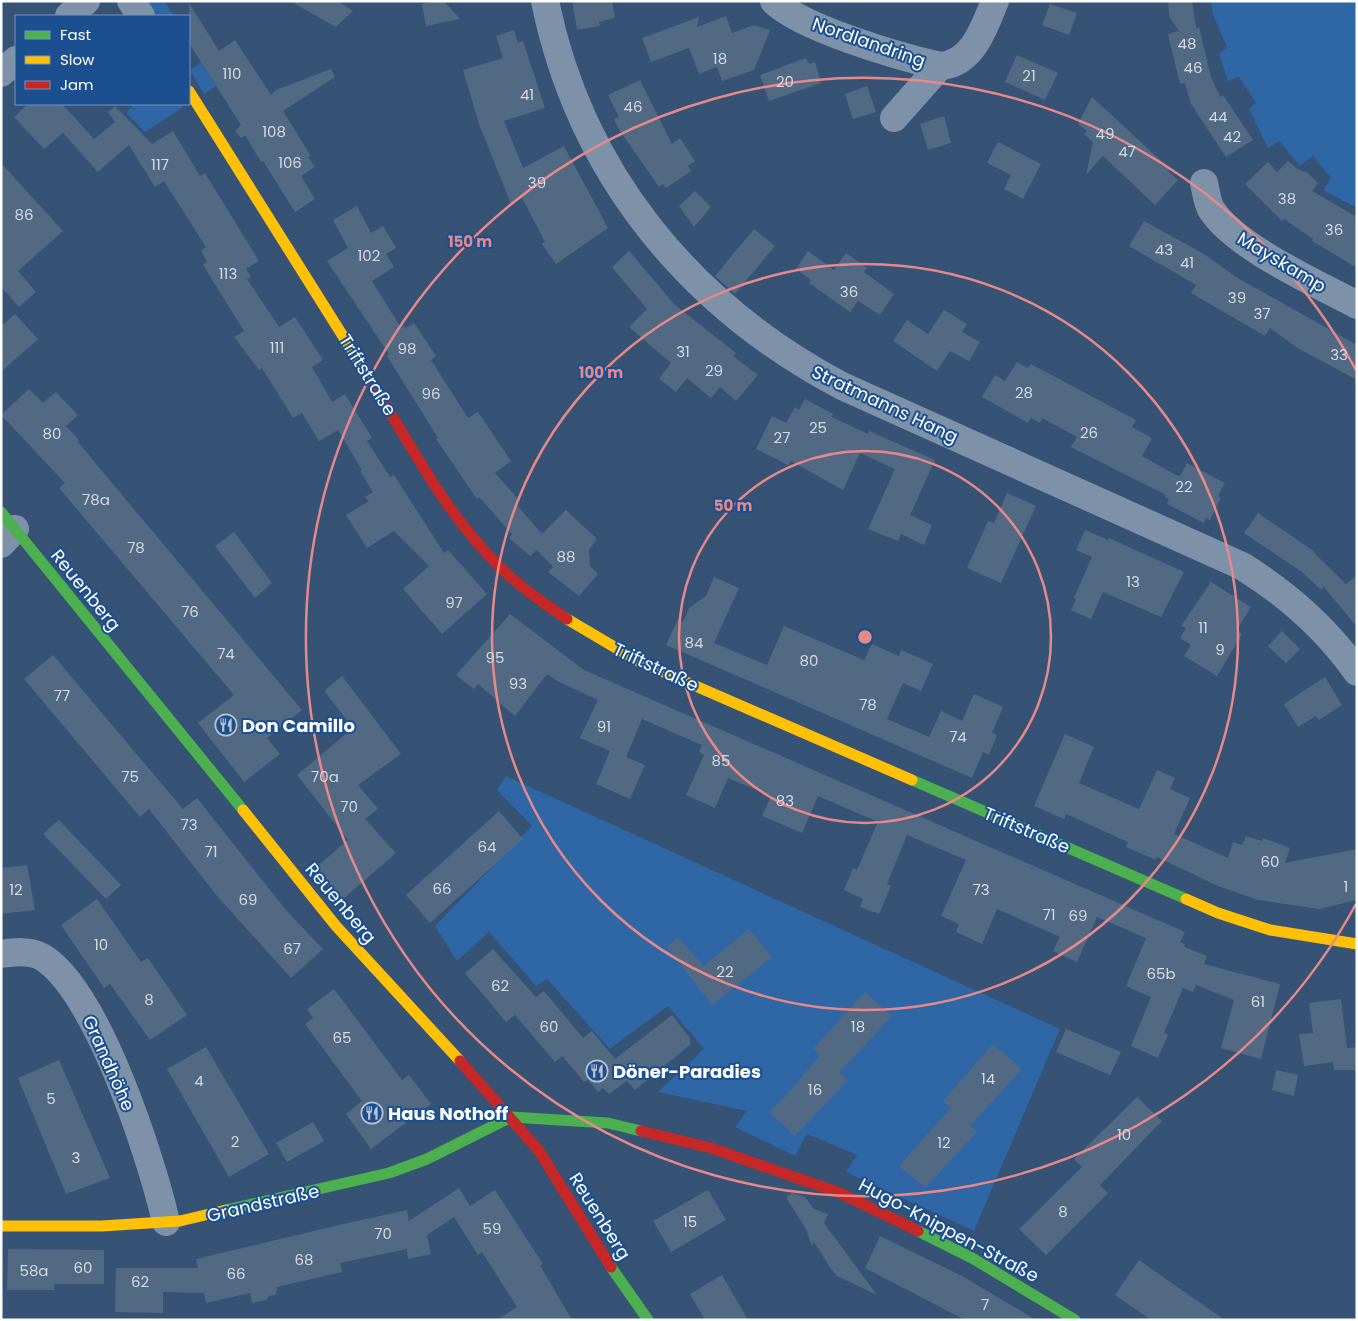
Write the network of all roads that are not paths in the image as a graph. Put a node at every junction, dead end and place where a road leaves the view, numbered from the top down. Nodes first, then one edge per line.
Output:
1 (86, 1) edge
2 (131, 1) edge
3 (546, 1) edge
4 (774, 1) edge
5 (995, 1) edge
6 (70, 15) edge
7 (141, 15) edge
8 (15, 61) edge
9 (940, 66) junction
10 (1, 73) edge
11 (190, 93) edge
12 (894, 118) dead end
13 (1204, 183) dead end
14 (1357, 305) edge
15 (6, 528) edge
16 (1357, 672) edge
17 (1357, 944) edge
18 (1, 954) edge
19 (511, 1117) junction
20 (166, 1222) junction
21 (1, 1226) edge
22 (648, 1320) edge
23 (1075, 1320) edge

1 - 6 street
2 - 7 street
3 - 16 street, Stratmanns Hang
4 - 9 street, Nordlandring
5 - 9 street
8 - 10 street
9 - 12 street
11 - 17 street, Triftstraße
13 - 14 street, Mayskamp
15 - 19 street, Reuenberg
18 - 20 street, Grandhöhe
19 - 20 street, Grandstraße
19 - 22 street, Reuenberg
19 - 23 street, Hugo-Knippen-Straße
20 - 21 street, Grandstraße

